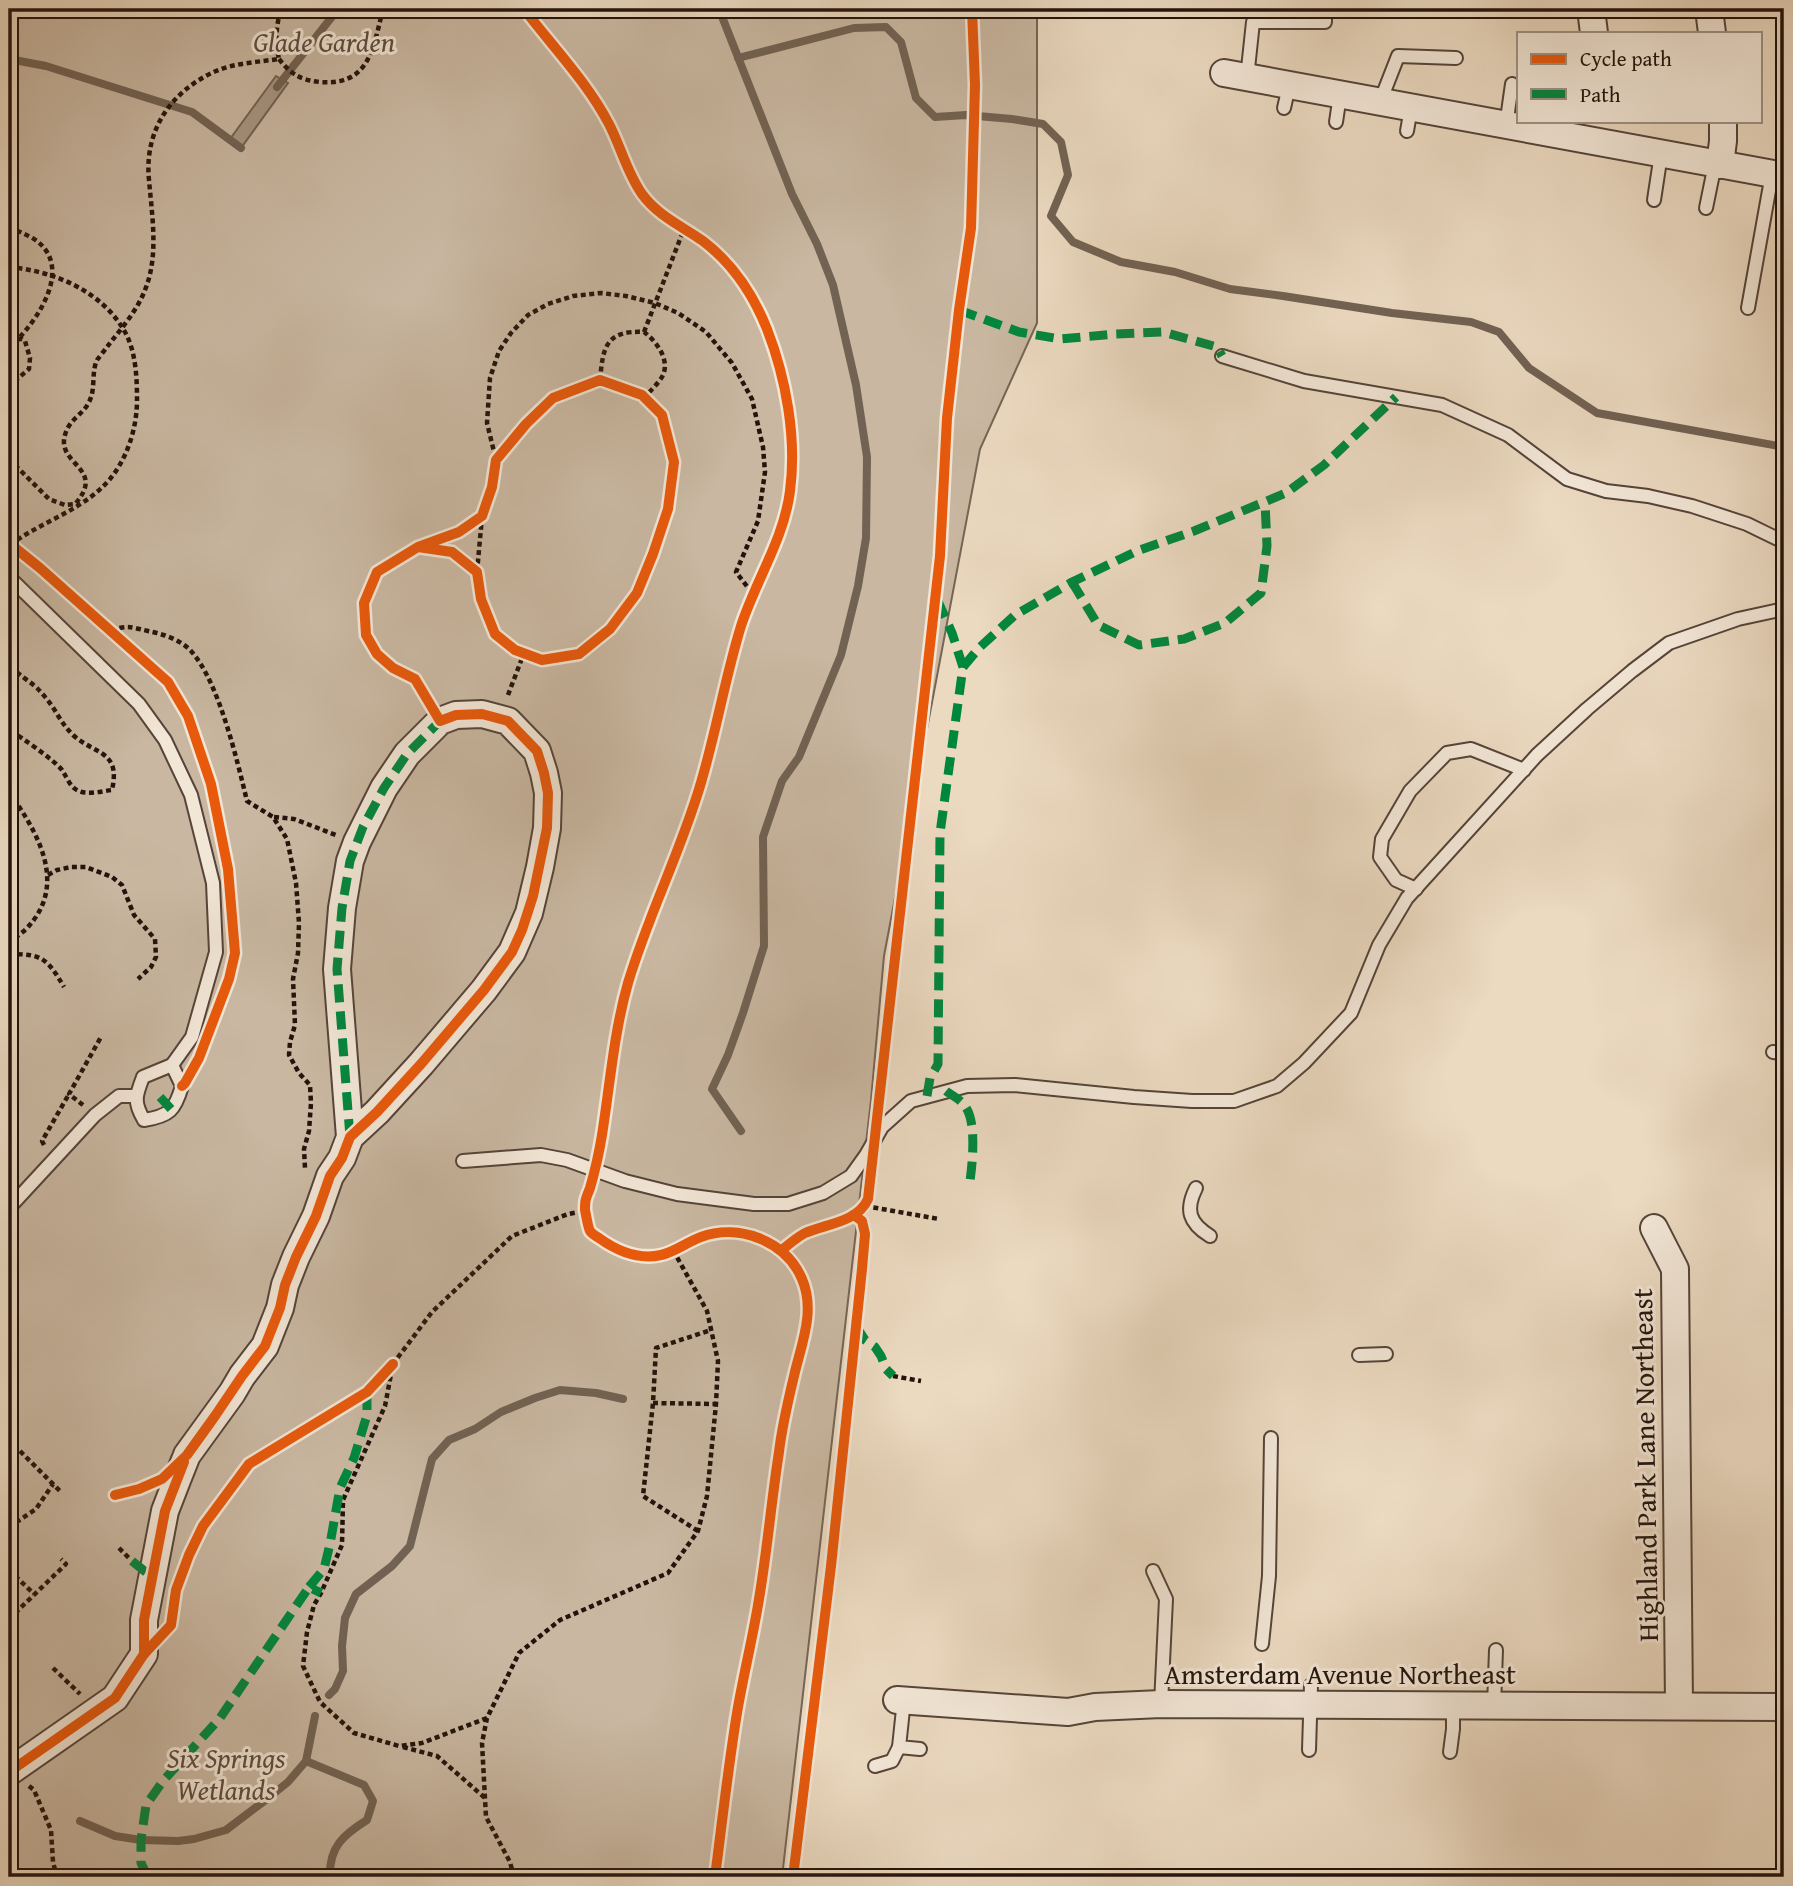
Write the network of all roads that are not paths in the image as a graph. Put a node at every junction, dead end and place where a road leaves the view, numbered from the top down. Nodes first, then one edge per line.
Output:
1 (1325, 9) edge
2 (1591, 9) edge
3 (1709, 9) edge
4 (1253, 16) edge
5 (1594, 32) edge
6 (1712, 32) edge
7 (1456, 58) dead end
8 (1235, 76) joint
9 (1512, 84) dead end
10 (1340, 95) junction
11 (1380, 103) junction
12 (1336, 122) dead end
13 (1723, 122) edge
14 (1506, 126) junction
15 (1603, 132) edge
16 (1661, 154) junction
17 (1718, 165) junction
18 (1778, 175) edge
19 (1654, 200) dead end
20 (1706, 208) dead end
21 (1748, 308) dead end
22 (1222, 356) dead end
23 (1784, 545) edge
24 (9, 577) edge
25 (1784, 609) edge
26 (1524, 770) junction
27 (1416, 889) junction
28 (172, 1065) junction
29 (135, 1096) junction
30 (350, 1137) junction
31 (463, 1161) dead end
32 (1196, 1188) dead end
33 (9, 1208) edge
34 (1654, 1228) dead end
35 (1210, 1236) dead end
36 (1387, 1354) dead end
37 (1359, 1355) dead end
38 (1271, 1438) dead end
39 (1153, 1571) dead end
40 (1262, 1644) dead end
41 (1496, 1650) dead end
42 (1310, 1695) junction
43 (901, 1700) joint
44 (1161, 1704) junction
45 (1453, 1705) junction
46 (1494, 1706) junction
47 (1679, 1706) junction
48 (1784, 1707) edge
49 (899, 1747) junction
50 (919, 1749) dead end
51 (1309, 1750) dead end
52 (1450, 1752) dead end
53 (875, 1766) dead end
54 (10, 1772) edge

1 - 4 lane
2 - 5 street
3 - 6 street
4 - 8 lane
7 - 11 lane
8 - 10 street
9 - 14 lane
10 - 11 street
10 - 12 lane
11 - 14 street
13 - 17 street
14 - 15 street
15 - 16 street
16 - 17 street
16 - 19 lane
17 - 18 street
17 - 20 lane
18 - 21 lane
22 - 23 lane
24 - 28 lane
25 - 26 lane
26 - 27 lane
26 - 27 lane
27 - 31 lane
28 - 29 lane
28 - 29 lane
29 - 33 lane
30 - 30 street
30 - 54 street
32 - 35 lane
34 - 47 street, Highland Park Lane Northeast
36 - 37 lane
38 - 40 lane
39 - 44 lane
41 - 46 lane
42 - 44 street, Amsterdam Avenue Northeast
42 - 45 street, Amsterdam Avenue Northeast
42 - 51 lane
43 - 44 street, Amsterdam Avenue Northeast
43 - 49 lane
45 - 46 street, Amsterdam Avenue Northeast
45 - 52 lane
46 - 47 street, Amsterdam Avenue Northeast
47 - 48 street, Amsterdam Avenue Northeast
49 - 50 lane
49 - 53 lane

